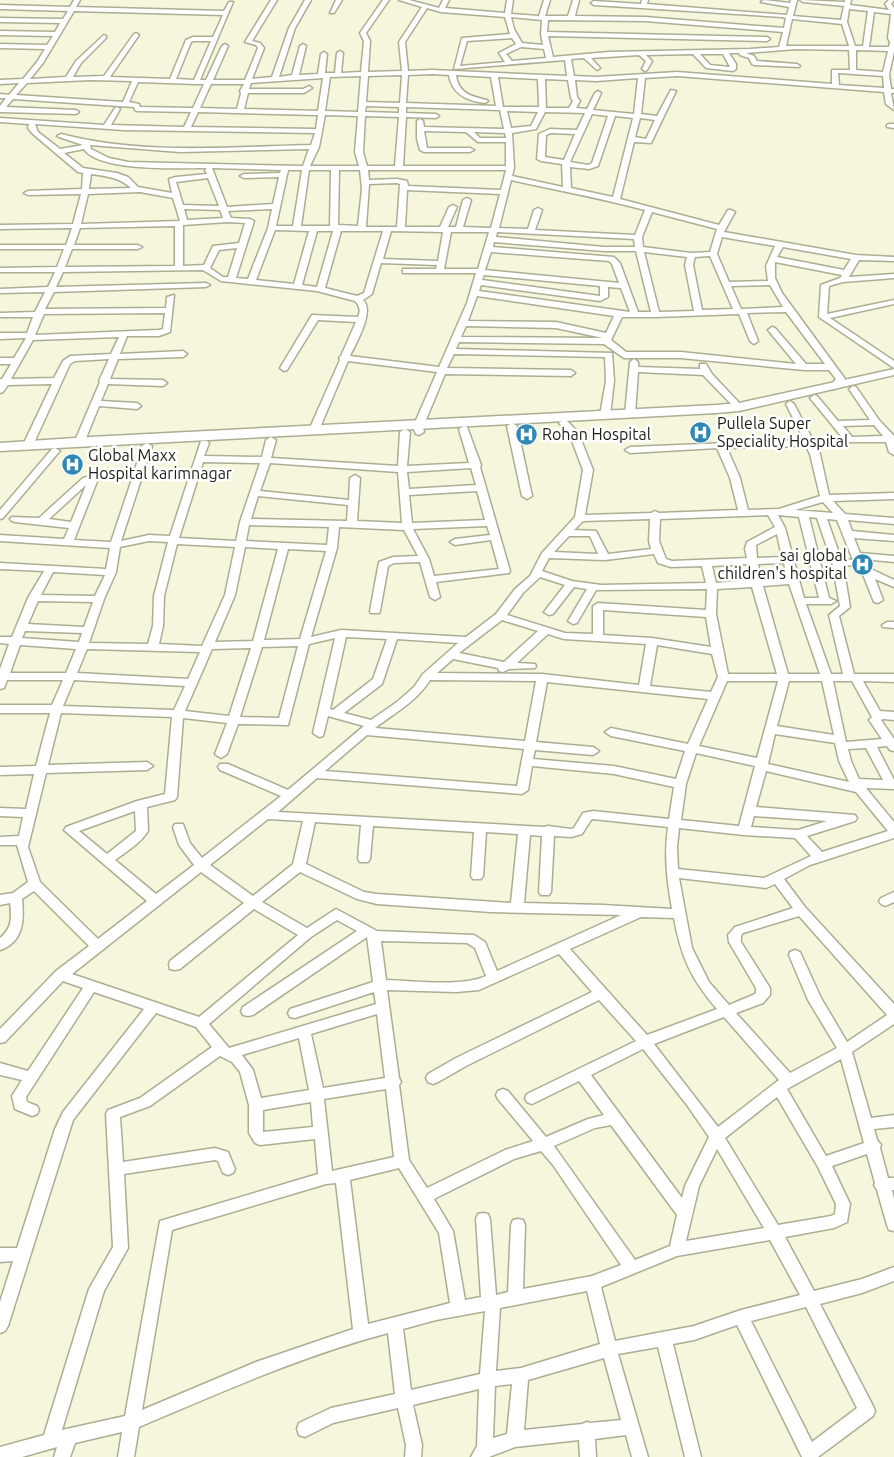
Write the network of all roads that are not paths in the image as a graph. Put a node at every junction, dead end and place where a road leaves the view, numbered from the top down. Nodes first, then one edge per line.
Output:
1 (77, 0) edge
2 (127, 0) edge
3 (274, 0) edge
4 (308, 0) edge
5 (339, 0) edge
6 (386, 0) edge
7 (402, 0) edge
8 (446, 0) edge
9 (510, 0) edge
10 (547, 0) edge
11 (576, 0) edge
12 (682, 0) edge
13 (708, 0) edge
14 (803, 0) edge
15 (892, 0) edge
16 (765, 1) edge
17 (595, 2) edge
18 (792, 2) edge
19 (231, 3) dead end
20 (644, 3) edge
21 (847, 4) edge
22 (0, 7) edge
23 (424, 8) junction
24 (680, 8) junction
25 (73, 9) junction
26 (871, 9) junction
27 (121, 10) junction
28 (441, 10) junction
29 (706, 10) junction
30 (332, 12) dead end
31 (894, 12) edge
32 (226, 14) junction
33 (507, 14) junction
34 (759, 14) junction
35 (543, 18) junction
36 (571, 18) junction
37 (594, 18) junction
38 (790, 18) junction
39 (0, 20) edge
40 (65, 21) junction
41 (844, 22) junction
42 (770, 28) junction
43 (787, 30) junction
44 (0, 33) edge
45 (57, 34) junction
46 (544, 34) junction
47 (136, 35) dead end
48 (513, 36) junction
49 (104, 37) dead end
50 (892, 38) edge
51 (214, 39) junction
52 (767, 39) junction
53 (520, 45) junction
54 (0, 46) edge
55 (17, 46) junction
56 (225, 46) dead end
57 (303, 46) dead end
58 (50, 47) junction
59 (547, 47) junction
60 (866, 47) junction
61 (892, 48) edge
62 (782, 49) junction
63 (853, 50) junction
64 (742, 51) junction
65 (3, 52) edge
66 (695, 52) junction
67 (724, 52) junction
68 (767, 52) junction
69 (340, 53) dead end
70 (640, 53) junction
71 (324, 54) dead end
72 (586, 56) junction
73 (568, 58) junction
74 (550, 59) junction
75 (754, 59) junction
76 (891, 61) edge
77 (509, 62) junction
78 (597, 68) dead end
79 (645, 69) dead end
80 (454, 71) junction
81 (854, 72) junction
82 (405, 73) junction
83 (365, 74) junction
84 (886, 74) junction
85 (338, 75) junction
86 (494, 75) junction
87 (324, 76) junction
88 (642, 76) junction
89 (541, 77) junction
90 (69, 78) junction
91 (106, 78) junction
92 (295, 78) junction
93 (571, 78) junction
94 (136, 79) junction
95 (275, 79) junction
96 (25, 80) junction
97 (172, 81) junction
98 (250, 81) junction
99 (0, 82) edge
100 (196, 82) junction
101 (210, 82) junction
102 (793, 84) junction
103 (836, 87) junction
104 (309, 88) dead end
105 (243, 90) junction
106 (674, 91) dead end
107 (891, 91) edge
108 (598, 93) dead end
109 (0, 96) edge
110 (11, 96) junction
111 (86, 101) junction
112 (284, 101) junction
113 (125, 104) junction
114 (362, 104) junction
115 (402, 104) junction
116 (500, 106) junction
117 (542, 108) junction
118 (894, 108) edge
119 (117, 109) dead end
120 (1, 110) edge
121 (571, 110) junction
122 (195, 111) junction
123 (76, 112) junction
124 (240, 112) junction
125 (588, 112) junction
126 (322, 113) junction
127 (362, 114) junction
128 (402, 114) junction
129 (612, 114) junction
130 (420, 115) junction
131 (436, 116) dead end
132 (637, 116) junction
133 (660, 118) junction
134 (0, 120) edge
135 (32, 122) junction
136 (69, 124) junction
137 (106, 127) junction
138 (187, 129) junction
139 (421, 129) junction
140 (319, 130) junction
141 (468, 130) junction
142 (507, 131) junction
143 (579, 132) junction
144 (61, 136) dead end
145 (631, 139) junction
146 (510, 140) junction
147 (86, 145) junction
148 (315, 147) junction
149 (434, 150) junction
150 (58, 152) junction
151 (566, 163) junction
152 (208, 166) junction
153 (365, 167) junction
154 (399, 167) junction
155 (306, 168) junction
156 (335, 168) junction
157 (441, 168) junction
158 (474, 168) junction
159 (510, 168) junction
160 (284, 171) junction
161 (87, 172) junction
162 (210, 176) junction
163 (244, 176) dead end
164 (508, 178) junction
165 (367, 182) junction
166 (404, 188) junction
167 (141, 190) junction
168 (568, 190) junction
169 (85, 192) junction
170 (505, 192) junction
171 (28, 193) dead end
172 (175, 196) junction
173 (466, 200) dead end
174 (616, 200) junction
175 (277, 206) junction
176 (181, 207) junction
177 (453, 207) dead end
178 (649, 208) junction
179 (224, 209) junction
180 (538, 210) dead end
181 (731, 212) dead end
182 (228, 220) junction
183 (182, 223) junction
184 (75, 225) junction
185 (0, 226) edge
186 (336, 227) junction
187 (362, 227) junction
188 (272, 228) junction
189 (297, 228) junction
190 (314, 228) junction
191 (388, 229) junction
192 (401, 229) junction
193 (445, 230) junction
194 (459, 230) junction
195 (495, 230) junction
196 (531, 231) junction
197 (721, 231) junction
198 (638, 237) junction
199 (492, 239) junction
200 (780, 244) junction
201 (242, 245) junction
202 (0, 247) edge
203 (138, 247) dead end
204 (67, 248) junction
205 (639, 249) junction
206 (487, 252) junction
207 (713, 254) junction
208 (691, 255) junction
209 (856, 257) junction
210 (774, 259) junction
211 (894, 259) edge
212 (378, 261) junction
213 (440, 267) junction
214 (179, 268) junction
215 (205, 268) junction
216 (0, 270) edge
217 (60, 270) junction
218 (406, 271) dead end
219 (481, 272) junction
220 (894, 276) edge
221 (845, 277) junction
222 (231, 280) junction
223 (251, 282) junction
224 (478, 282) junction
225 (583, 282) junction
226 (772, 283) junction
227 (604, 284) junction
228 (727, 284) junction
229 (206, 285) dead end
230 (625, 286) junction
231 (297, 287) junction
232 (50, 290) junction
233 (320, 290) junction
234 (0, 291) edge
235 (474, 293) junction
236 (576, 296) junction
237 (171, 297) dead end
238 (358, 298) junction
239 (894, 302) edge
240 (570, 307) junction
241 (787, 309) junction
242 (169, 310) junction
243 (740, 311) junction
244 (698, 312) junction
245 (40, 313) junction
246 (618, 314) junction
247 (635, 314) junction
248 (0, 315) edge
249 (656, 315) junction
250 (823, 317) junction
251 (361, 320) junction
252 (462, 323) junction
253 (772, 330) dead end
254 (124, 334) junction
255 (0, 336) edge
256 (30, 337) junction
257 (607, 338) junction
258 (456, 339) junction
259 (754, 341) dead end
260 (450, 351) junction
261 (183, 354) dead end
262 (609, 355) junction
263 (629, 355) junction
264 (113, 357) junction
265 (702, 357) junction
266 (343, 358) junction
267 (0, 361) edge
268 (15, 361) junction
269 (894, 365) edge
270 (804, 367) junction
271 (830, 367) junction
272 (284, 368) dead end
273 (635, 369) junction
274 (443, 370) junction
275 (705, 372) junction
276 (894, 372) edge
277 (571, 373) dead end
278 (103, 380) junction
279 (894, 380) edge
280 (59, 381) junction
281 (163, 383) dead end
282 (1, 384) edge
283 (834, 386) junction
284 (853, 389) junction
285 (814, 398) junction
286 (95, 403) junction
287 (790, 404) junction
288 (138, 406) dead end
289 (739, 407) junction
290 (630, 414) junction
291 (606, 415) junction
292 (876, 422) junction
293 (564, 423) junction
294 (836, 424) junction
295 (512, 426) junction
296 (464, 428) junction
297 (419, 429) junction
298 (314, 430) junction
299 (405, 432) junction
300 (892, 439) edge
301 (271, 440) junction
302 (79, 443) junction
303 (204, 443) junction
304 (810, 444) junction
305 (28, 445) junction
306 (146, 446) junction
307 (722, 446) junction
308 (0, 447) edge
309 (630, 450) dead end
310 (55, 451) junction
311 (894, 452) edge
312 (0, 454) edge
313 (200, 459) junction
314 (266, 460) junction
315 (476, 465) junction
316 (403, 469) junction
317 (138, 476) junction
318 (94, 477) junction
319 (355, 478) dead end
320 (481, 488) junction
321 (405, 492) junction
322 (254, 493) junction
323 (527, 496) dead end
324 (894, 496) edge
325 (825, 498) junction
326 (353, 503) junction
327 (4, 506) edge
328 (775, 512) junction
329 (744, 513) junction
330 (655, 514) junction
331 (821, 515) junction
332 (0, 516) edge
333 (804, 516) junction
334 (841, 516) junction
335 (580, 518) junction
336 (15, 519) dead end
337 (41, 521) junction
338 (245, 522) junction
339 (894, 522) edge
340 (490, 523) junction
341 (352, 524) junction
342 (334, 525) junction
343 (76, 526) junction
344 (404, 528) junction
345 (780, 528) junction
346 (567, 533) junction
347 (847, 534) junction
348 (495, 537) junction
349 (0, 538) edge
350 (894, 538) edge
351 (173, 541) junction
352 (68, 542) junction
353 (455, 542) dead end
354 (240, 544) junction
355 (115, 545) junction
356 (284, 546) junction
357 (332, 548) junction
358 (657, 551) junction
359 (546, 556) junction
360 (605, 557) junction
361 (424, 559) junction
362 (894, 559) edge
363 (752, 560) junction
364 (787, 560) junction
365 (706, 562) junction
366 (837, 562) junction
367 (861, 563) junction
368 (0, 566) edge
369 (50, 568) junction
370 (111, 572) junction
371 (537, 573) junction
372 (431, 579) junction
373 (756, 581) junction
374 (793, 581) junction
375 (572, 584) junction
376 (894, 584) edge
377 (712, 586) junction
378 (593, 587) junction
379 (435, 597) dead end
380 (33, 598) junction
381 (99, 599) junction
382 (878, 600) dead end
383 (800, 601) junction
384 (825, 601) junction
385 (843, 601) junction
386 (375, 611) dead end
387 (549, 612) dead end
388 (711, 614) junction
389 (500, 616) junction
390 (573, 621) dead end
391 (20, 627) junction
392 (88, 630) junction
393 (546, 630) junction
394 (341, 633) junction
395 (393, 636) junction
396 (598, 638) junction
397 (0, 640) edge
398 (14, 640) junction
399 (468, 640) junction
400 (304, 642) junction
401 (652, 642) junction
402 (257, 645) junction
403 (83, 646) junction
404 (208, 646) junction
405 (153, 647) junction
406 (717, 651) junction
407 (451, 655) junction
408 (504, 666) junction
409 (531, 666) dead end
410 (428, 676) junction
411 (826, 676) junction
412 (68, 677) junction
413 (723, 677) junction
414 (852, 677) junction
415 (542, 678) junction
416 (894, 678) edge
417 (1, 679) edge
418 (498, 679) junction
419 (784, 679) junction
420 (192, 683) junction
421 (644, 687) junction
422 (714, 696) junction
423 (0, 709) edge
424 (56, 709) junction
425 (329, 713) junction
426 (178, 714) junction
427 (877, 716) junction
428 (894, 716) edge
429 (234, 720) junction
430 (370, 728) junction
431 (770, 728) junction
432 (320, 732) dead end
433 (610, 732) dead end
434 (842, 743) junction
435 (870, 744) junction
436 (530, 745) junction
437 (892, 745) edge
438 (692, 749) junction
439 (593, 751) dead end
440 (221, 754) dead end
441 (527, 762) junction
442 (761, 764) junction
443 (147, 766) dead end
444 (224, 767) dead end
445 (42, 769) junction
446 (0, 771) edge
447 (316, 774) junction
448 (680, 784) junction
449 (893, 785) edge
450 (858, 786) junction
451 (289, 795) junction
452 (141, 804) junction
453 (749, 811) junction
454 (0, 812) edge
455 (28, 813) junction
456 (266, 815) junction
457 (310, 818) junction
458 (367, 822) junction
459 (674, 824) junction
460 (179, 827) dead end
461 (480, 827) junction
462 (525, 829) junction
463 (548, 830) junction
464 (744, 831) junction
465 (894, 832) edge
466 (798, 834) junction
467 (23, 840) junction
468 (0, 841) edge
469 (819, 857) junction
470 (364, 859) dead end
471 (107, 860) junction
472 (202, 865) junction
473 (299, 866) junction
474 (672, 873) junction
475 (477, 876) dead end
476 (777, 878) junction
477 (36, 884) junction
478 (544, 892) dead end
479 (16, 897) junction
480 (0, 900) edge
481 (156, 901) junction
482 (251, 902) junction
483 (517, 908) junction
484 (801, 910) junction
485 (640, 912) junction
486 (679, 914) junction
487 (307, 934) junction
488 (370, 934) junction
489 (0, 945) edge
490 (98, 947) junction
491 (561, 948) junction
492 (795, 955) dead end
493 (174, 965) dead end
494 (61, 975) junction
495 (493, 978) junction
496 (380, 985) junction
497 (91, 986) junction
498 (601, 993) junction
499 (383, 1006) junction
500 (152, 1008) junction
501 (248, 1010) dead end
502 (724, 1010) junction
503 (894, 1013) edge
504 (295, 1014) dead end
505 (894, 1017) edge
506 (201, 1023) junction
507 (304, 1032) junction
508 (0, 1038) edge
509 (645, 1042) junction
510 (845, 1050) junction
511 (224, 1051) junction
512 (0, 1069) edge
513 (581, 1074) junction
514 (31, 1077) junction
515 (433, 1078) dead end
516 (394, 1082) junction
517 (783, 1085) junction
518 (317, 1095) junction
519 (503, 1095) dead end
520 (532, 1098) dead end
521 (256, 1105) junction
522 (32, 1110) dead end
523 (614, 1118) junction
524 (894, 1121) edge
525 (866, 1124) junction
526 (321, 1132) junction
527 (717, 1136) junction
528 (544, 1144) junction
529 (874, 1145) junction
530 (402, 1161) junction
531 (823, 1163) junction
532 (228, 1169) dead end
533 (116, 1170) junction
534 (342, 1176) junction
535 (326, 1178) junction
536 (888, 1185) edge
537 (424, 1197) junction
538 (685, 1214) junction
539 (893, 1217) edge
540 (483, 1218) dead end
541 (518, 1225) dead end
542 (775, 1234) junction
543 (676, 1250) junction
544 (22, 1254) junction
545 (0, 1255) edge
546 (632, 1268) junction
547 (894, 1274) edge
548 (594, 1283) junction
549 (515, 1298) junction
550 (810, 1300) junction
551 (491, 1303) junction
552 (458, 1309) junction
553 (741, 1317) junction
554 (395, 1323) junction
555 (0, 1326) edge
556 (361, 1333) junction
557 (664, 1339) junction
558 (609, 1349) junction
559 (521, 1375) junction
560 (487, 1380) junction
561 (404, 1400) junction
562 (132, 1422) junction
563 (632, 1427) junction
564 (305, 1429) dead end
565 (587, 1430) junction
566 (69, 1436) junction
567 (515, 1439) junction
568 (50, 1442) junction
569 (482, 1453) edge
570 (0, 1455) edge
571 (62, 1457) edge
572 (126, 1457) edge
573 (413, 1457) edge
574 (588, 1457) edge
575 (640, 1457) edge
576 (693, 1457) edge

1 - 25 street
2 - 27 street
3 - 98 street
4 - 95 street
5 - 30 street
6 - 83 street
7 - 23 street
8 - 28 street
9 - 33 street
10 - 35 street
11 - 36 street
12 - 24 street
13 - 29 street
14 - 21 street
15 - 31 street
16 - 18 street
16 - 34 street
17 - 20 street
17 - 37 street
18 - 38 street
19 - 32 street
20 - 24 street
21 - 26 street
21 - 41 street
22 - 25 street
23 - 28 street
23 - 82 street
24 - 29 street
25 - 27 street
25 - 40 street
26 - 31 street
26 - 60 street
27 - 32 street
28 - 33 street
29 - 34 street
31 - 50 street
32 - 51 street
33 - 35 street
33 - 48 street
34 - 38 street
35 - 36 street
35 - 46 street
36 - 37 street
37 - 42 street
38 - 41 street
38 - 43 street
39 - 40 street
40 - 45 street
41 - 63 street
42 - 43 street
42 - 52 street
43 - 62 street
44 - 45 street
45 - 58 street
46 - 52 street
46 - 59 street
47 - 91 street
48 - 53 street
48 - 80 street
49 - 90 street
50 - 61 street
51 - 97 street
51 - 100 street
52 - 68 street
53 - 59 street
53 - 77 street
54 - 55 street
55 - 58 street
55 - 65 street
56 - 101 street
57 - 92 street
58 - 96 street
59 - 74 street
60 - 61 street
60 - 63 street
61 - 76 street
62 - 63 street
62 - 68 street
63 - 81 street
64 - 67 street
64 - 68 street
64 - 75 street
66 - 67 street
66 - 67 street
66 - 70 street
68 - 75 street
69 - 85 street
70 - 72 street
70 - 79 street
71 - 87 street
72 - 73 street
72 - 78 street
73 - 74 street
73 - 93 street
74 - 77 street
75 - 102 street
76 - 84 street
77 - 80 street
80 - 82 street
80 - 86 street
80 - 116 street
81 - 84 street
81 - 103 street
82 - 83 street
82 - 115 street
83 - 85 street
83 - 114 street
84 - 107 street
85 - 87 street
86 - 89 street
86 - 116 street
87 - 92 street
87 - 126 street
88 - 93 street
88 - 102 street
88 - 132 street
89 - 93 street
89 - 117 street
90 - 91 street
90 - 96 street
91 - 94 street
92 - 95 street
93 - 121 street
94 - 97 street
94 - 113 street
95 - 98 street
96 - 99 street
96 - 110 street
97 - 100 street
98 - 101 street
98 - 105 street
100 - 101 street
101 - 122 street
102 - 103 street
103 - 107 street
104 - 112 street
105 - 112 street
105 - 124 street
106 - 133 street
107 - 118 street
108 - 125 street
109 - 110 street
110 - 111 street
110 - 120 street
111 - 113 street
111 - 123 street
112 - 124 street
112 - 126 street
113 - 122 street
114 - 115 street
114 - 127 street
115 - 116 street
115 - 128 street
116 - 117 street
116 - 142 street
117 - 121 street
117 - 142 street
119 - 137 street
120 - 123 street
121 - 125 street
122 - 124 street
122 - 138 street
123 - 136 street
125 - 129 street
125 - 143 street
126 - 127 street
126 - 140 street
127 - 128 street
127 - 153 street
128 - 130 street
128 - 154 street
129 - 132 street
129 - 151 street
130 - 131 street
130 - 139 street
132 - 133 street
132 - 145 street
133 - 145 street
134 - 135 street
135 - 136 street
135 - 150 street
136 - 137 street
137 - 138 street
138 - 140 street
139 - 141 street
139 - 149 street
140 - 148 street
141 - 142 street
141 - 146 street
142 - 146 street
143 - 151 street
143 - 151 street
144 - 147 street
145 - 174 street
146 - 159 street
147 - 148 street
147 - 150 street
147 - 152 street
148 - 155 street
149 - 157 street
149 - 158 street
150 - 161 street
151 - 168 street
152 - 160 street
152 - 162 street
153 - 154 street
153 - 156 street
153 - 165 street
154 - 157 street
155 - 156 street
155 - 160 street
155 - 189 street
156 - 186 street
157 - 158 street
158 - 159 street
159 - 164 street
160 - 163 street
160 - 175 street
161 - 167 street
161 - 169 street
162 - 172 street
162 - 179 street
164 - 168 street
164 - 170 street
165 - 166 street
165 - 187 street
166 - 170 street
166 - 192 street
167 - 169 street
167 - 172 street
168 - 174 street
169 - 171 street
169 - 184 street
170 - 195 street
172 - 176 street
173 - 194 street
174 - 178 street
175 - 179 street
175 - 188 street
176 - 179 street
176 - 183 street
177 - 193 street
178 - 197 street
178 - 198 street
179 - 182 street
180 - 196 street
181 - 197 street
182 - 183 street
182 - 201 street
183 - 184 street
183 - 214 street
184 - 185 street
184 - 204 street
186 - 187 street
186 - 190 street
186 - 233 street
187 - 191 street
188 - 189 street
188 - 223 street
189 - 190 street
190 - 231 street
191 - 192 street
191 - 212 street
192 - 193 street
193 - 194 street
193 - 213 street
194 - 195 street
195 - 196 street
195 - 199 street
196 - 198 street
197 - 200 street
197 - 207 street
198 - 205 street
199 - 205 street
199 - 206 street
200 - 209 street
200 - 210 street
201 - 215 street
201 - 222 street
202 - 204 street
203 - 204 street
204 - 217 street
205 - 208 street
205 - 249 street
206 - 219 street
206 - 230 street
207 - 208 street
207 - 228 street
208 - 244 street
209 - 211 street
209 - 221 street
210 - 221 street
210 - 226 street
212 - 213 street
212 - 238 street
213 - 218 street
213 - 219 street
214 - 215 street
214 - 217 street
215 - 222 street
216 - 217 street
217 - 232 street
219 - 224 street
219 - 225 street
220 - 221 street
221 - 250 street
222 - 223 street
223 - 231 street
224 - 235 street
224 - 236 street
225 - 227 street
225 - 236 street
226 - 228 street
226 - 241 street
227 - 230 street
227 - 236 street
228 - 243 street
229 - 232 street
230 - 247 street
231 - 233 street
232 - 234 street
232 - 245 street
233 - 238 street
235 - 240 street
235 - 252 street
236 - 240 street
237 - 242 street
238 - 251 street
239 - 250 street
240 - 246 street
241 - 243 street
241 - 271 street
242 - 245 street
242 - 254 street
243 - 244 street
243 - 259 street
244 - 249 street
245 - 248 street
245 - 256 street
246 - 247 street
246 - 257 street
247 - 249 street
250 - 269 street
251 - 266 street
251 - 272 street
252 - 257 street
252 - 258 street
253 - 270 street
254 - 256 street
254 - 264 street
255 - 256 street
256 - 268 street
257 - 258 street
257 - 263 street
258 - 260 street
260 - 262 street
260 - 274 street
261 - 264 street
262 - 263 street
262 - 291 street
263 - 265 street
263 - 273 street
264 - 278 street
264 - 280 street
265 - 270 street
265 - 275 street
266 - 274 street
266 - 298 street
267 - 268 street
268 - 282 street
270 - 271 street
271 - 283 street
273 - 275 street
273 - 290 street
274 - 277 street
274 - 297 street
275 - 289 street
276 - 283 main road
278 - 281 street
278 - 286 street
279 - 284 main road
280 - 282 street
280 - 305 street
283 - 289 main road
284 - 285 main road
284 - 292 street
285 - 287 main road
285 - 294 street
286 - 288 street
286 - 302 street
287 - 293 main road
287 - 304 street
289 - 290 main road
290 - 291 main road
291 - 297 main road
292 - 294 street
292 - 300 street
293 - 295 main road
293 - 335 street
294 - 300 street
295 - 296 main road
295 - 323 street
296 - 297 main road
296 - 315 street
297 - 298 main road
297 - 299 main road
298 - 302 main road
299 - 301 main road
299 - 316 street
300 - 311 street
301 - 303 main road
301 - 314 street
302 - 305 main road
303 - 306 main road
303 - 313 street
304 - 307 street
304 - 325 street
305 - 308 main road
306 - 310 main road
306 - 317 street
307 - 309 street
307 - 329 street
310 - 312 main road
310 - 327 street
313 - 314 street
313 - 351 street
314 - 316 street
314 - 322 street
315 - 316 street
315 - 320 street
316 - 321 street
317 - 318 street
317 - 355 street
318 - 337 street
318 - 343 street
319 - 326 street
320 - 321 street
320 - 340 street
321 - 344 street
322 - 326 street
322 - 338 street
324 - 325 street
325 - 328 street
325 - 334 street
326 - 341 street
327 - 332 street
328 - 329 street
328 - 333 street
328 - 345 street
329 - 330 street
330 - 335 street
330 - 358 street
331 - 333 street
331 - 334 street
331 - 366 street
333 - 384 street
334 - 339 street
334 - 347 street
335 - 346 street
336 - 337 street
337 - 343 street
338 - 342 street
338 - 354 street
340 - 344 street
340 - 348 street
341 - 342 street
341 - 344 street
342 - 357 street
343 - 352 street
344 - 361 street
345 - 363 street
345 - 364 street
346 - 359 street
346 - 360 street
347 - 350 street
347 - 367 street
348 - 353 street
348 - 372 street
349 - 352 street
351 - 354 street
351 - 355 street
351 - 405 street
352 - 355 street
354 - 356 street
354 - 404 street
355 - 370 street
356 - 357 street
356 - 402 street
357 - 400 street
358 - 360 street
358 - 365 street
359 - 360 street
359 - 371 street
361 - 372 street
361 - 386 street
362 - 367 street
363 - 364 street
363 - 365 street
363 - 373 street
364 - 374 street
365 - 377 street
366 - 367 street
366 - 385 street
367 - 376 street
367 - 382 street
368 - 369 street
369 - 370 street
369 - 380 street
370 - 381 street
371 - 375 street
371 - 389 street
372 - 379 street
373 - 374 street
373 - 377 street
373 - 419 street
374 - 383 street
375 - 378 street
375 - 387 street
377 - 378 street
377 - 388 street
378 - 390 street
380 - 381 street
380 - 391 street
381 - 392 street
383 - 384 street
383 - 411 street
384 - 385 street
385 - 414 street
388 - 396 street
388 - 406 street
389 - 393 street
389 - 399 street
391 - 392 street
391 - 398 street
392 - 403 street
393 - 396 street
393 - 408 street
394 - 395 street
394 - 400 street
394 - 425 street
395 - 399 street
395 - 425 street
396 - 401 street
397 - 398 street
398 - 403 street
398 - 417 street
399 - 407 street
400 - 402 street
400 - 429 street
401 - 406 street
401 - 421 street
402 - 404 street
402 - 429 street
403 - 405 street
403 - 412 street
404 - 405 street
404 - 420 street
406 - 413 street
407 - 408 street
407 - 410 street
408 - 409 street
408 - 418 street
410 - 418 street
410 - 430 street
411 - 414 street
411 - 419 street
411 - 434 street
412 - 417 street
412 - 420 street
412 - 424 street
413 - 419 street
413 - 422 street
414 - 416 street
414 - 427 street
415 - 418 street
415 - 421 street
415 - 436 street
419 - 431 street
420 - 426 street
421 - 422 street
422 - 438 street
423 - 424 street
424 - 426 street
424 - 445 street
425 - 430 street
425 - 432 street
426 - 429 street
426 - 452 street
427 - 428 street
427 - 437 street
429 - 440 street
430 - 436 street
430 - 447 street
431 - 434 street
431 - 442 street
433 - 438 street
434 - 435 street
434 - 450 street
435 - 437 street
435 - 449 street
436 - 439 street
436 - 441 street
438 - 442 street
438 - 448 street
441 - 447 street
441 - 448 street
442 - 450 street
442 - 453 street
443 - 445 street
444 - 451 street
445 - 446 street
445 - 455 street
447 - 451 street
448 - 459 street
449 - 450 street
450 - 465 street
451 - 456 street
452 - 471 street
452 - 471 street
453 - 464 street
453 - 466 street
454 - 455 street
455 - 467 street
456 - 457 street
456 - 472 street
457 - 458 street
457 - 473 street
458 - 461 street
458 - 470 street
459 - 463 street
459 - 464 street
459 - 474 street
460 - 472 street
461 - 462 street
461 - 475 street
462 - 463 street
462 - 483 street
463 - 478 street
464 - 466 street
465 - 469 street
466 - 469 street
467 - 468 street
467 - 477 street
469 - 476 street
471 - 481 street
472 - 481 street
472 - 482 street
473 - 482 street
473 - 483 street
474 - 476 street
474 - 486 street
476 - 484 street
477 - 479 street
477 - 490 street
479 - 480 street
479 - 489 street
481 - 490 street
482 - 487 street
482 - 493 street
483 - 485 street
484 - 502 street
484 - 503 street
485 - 486 street
485 - 491 street
486 - 502 street
487 - 488 street
487 - 506 street
488 - 495 street
488 - 496 street
488 - 501 street
490 - 494 street
491 - 495 street
491 - 498 street
492 - 510 street
494 - 497 street
494 - 508 street
495 - 496 street
496 - 499 street
496 - 504 street
497 - 500 street
497 - 514 street
498 - 509 street
498 - 515 street
499 - 507 street
499 - 516 street
500 - 506 street
500 - 544 street
502 - 509 street
502 - 517 street
505 - 510 street
506 - 511 street
507 - 511 street
507 - 518 street
509 - 513 street
509 - 527 street
510 - 517 street
510 - 525 street
511 - 521 street
511 - 533 street
512 - 514 street
513 - 520 street
513 - 523 street
514 - 522 street
516 - 518 street
516 - 530 street
517 - 527 street
517 - 531 street
518 - 521 street
518 - 526 street
519 - 528 street
521 - 526 street
523 - 528 street
523 - 538 street
524 - 525 street
525 - 529 street
526 - 535 street
527 - 538 street
527 - 542 street
528 - 537 street
528 - 546 street
529 - 531 street
529 - 536 street
530 - 534 street
530 - 537 street
531 - 542 street
532 - 533 street
533 - 568 street
534 - 535 street
534 - 556 street
535 - 562 street
536 - 539 street
537 - 552 street
538 - 543 street
540 - 551 street
541 - 549 street
542 - 543 street
542 - 550 street
543 - 546 street
544 - 545 street
544 - 555 street
546 - 548 street
547 - 550 street
548 - 549 street
548 - 558 street
549 - 551 street
550 - 553 street
550 - 553 street
551 - 552 street
551 - 560 street
552 - 554 street
553 - 557 street
554 - 556 street
554 - 561 street
556 - 562 street
557 - 558 street
557 - 576 street
558 - 559 street
558 - 563 street
559 - 560 street
559 - 567 street
560 - 561 street
560 - 569 street
561 - 564 street
561 - 573 street
562 - 566 street
562 - 572 street
563 - 565 street
563 - 575 street
565 - 567 street
565 - 574 street
566 - 568 street
566 - 571 street
567 - 569 street
568 - 570 street

